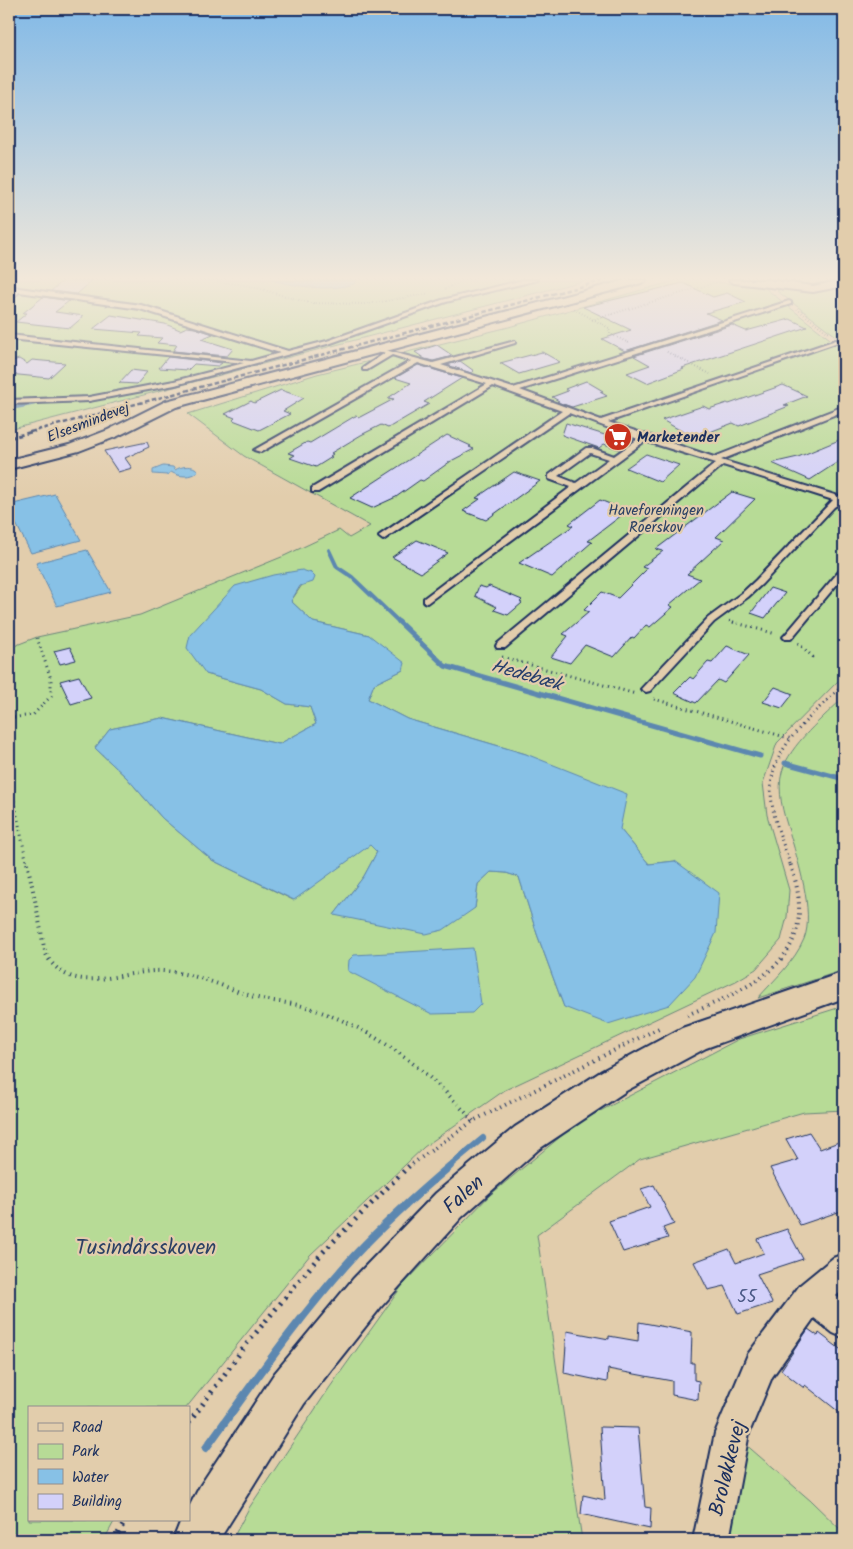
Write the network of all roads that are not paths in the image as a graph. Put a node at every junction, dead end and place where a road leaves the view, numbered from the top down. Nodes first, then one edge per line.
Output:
1 (161, 352) edge
2 (380, 352) edge
3 (384, 352) edge
4 (389, 352) edge
5 (477, 352) edge
6 (634, 352) edge
7 (804, 352) edge
8 (289, 353) edge
9 (257, 362) junction
10 (416, 362) junction
11 (431, 366) junction
12 (365, 369) dead end
13 (492, 384) junction
14 (513, 390) junction
15 (9, 397) edge
16 (36, 400) junction
17 (9, 402) edge
18 (844, 408) edge
19 (568, 410) junction
20 (602, 422) junction
21 (644, 438) junction
22 (258, 450) dead end
23 (616, 459) junction
24 (718, 461) junction
25 (9, 465) edge
26 (577, 486) junction
27 (315, 490) dead end
28 (842, 499) edge
29 (383, 537) dead end
30 (844, 571) edge
31 (426, 600) dead end
32 (788, 637) road end
33 (502, 646) dead end
34 (646, 689) dead end
35 (844, 985) edge
36 (844, 1269) edge
37 (810, 1296) junction
38 (844, 1322) edge
39 (195, 1540) edge
40 (711, 1540) edge

1 - 9 lane
2 - 25 street, Elsesmindevej
3 - 12 lane
4 - 10 lane
5 - 11 lane
6 - 14 lane
7 - 20 lane
8 - 9 lane
9 - 16 lane
10 - 11 lane
10 - 22 lane
11 - 13 lane
13 - 14 lane
13 - 27 lane
14 - 19 lane
15 - 16 lane
16 - 17 lane
18 - 24 lane
19 - 20 lane
19 - 29 lane
20 - 21 lane
21 - 23 lane
21 - 24 lane
23 - 26 lane
23 - 26 lane
24 - 28 lane
24 - 33 lane
26 - 31 lane
28 - 34 lane
30 - 32 lane
35 - 39 street, Falen
36 - 37 street, Broløkkevej
37 - 38 street
37 - 40 street, Broløkkevej

